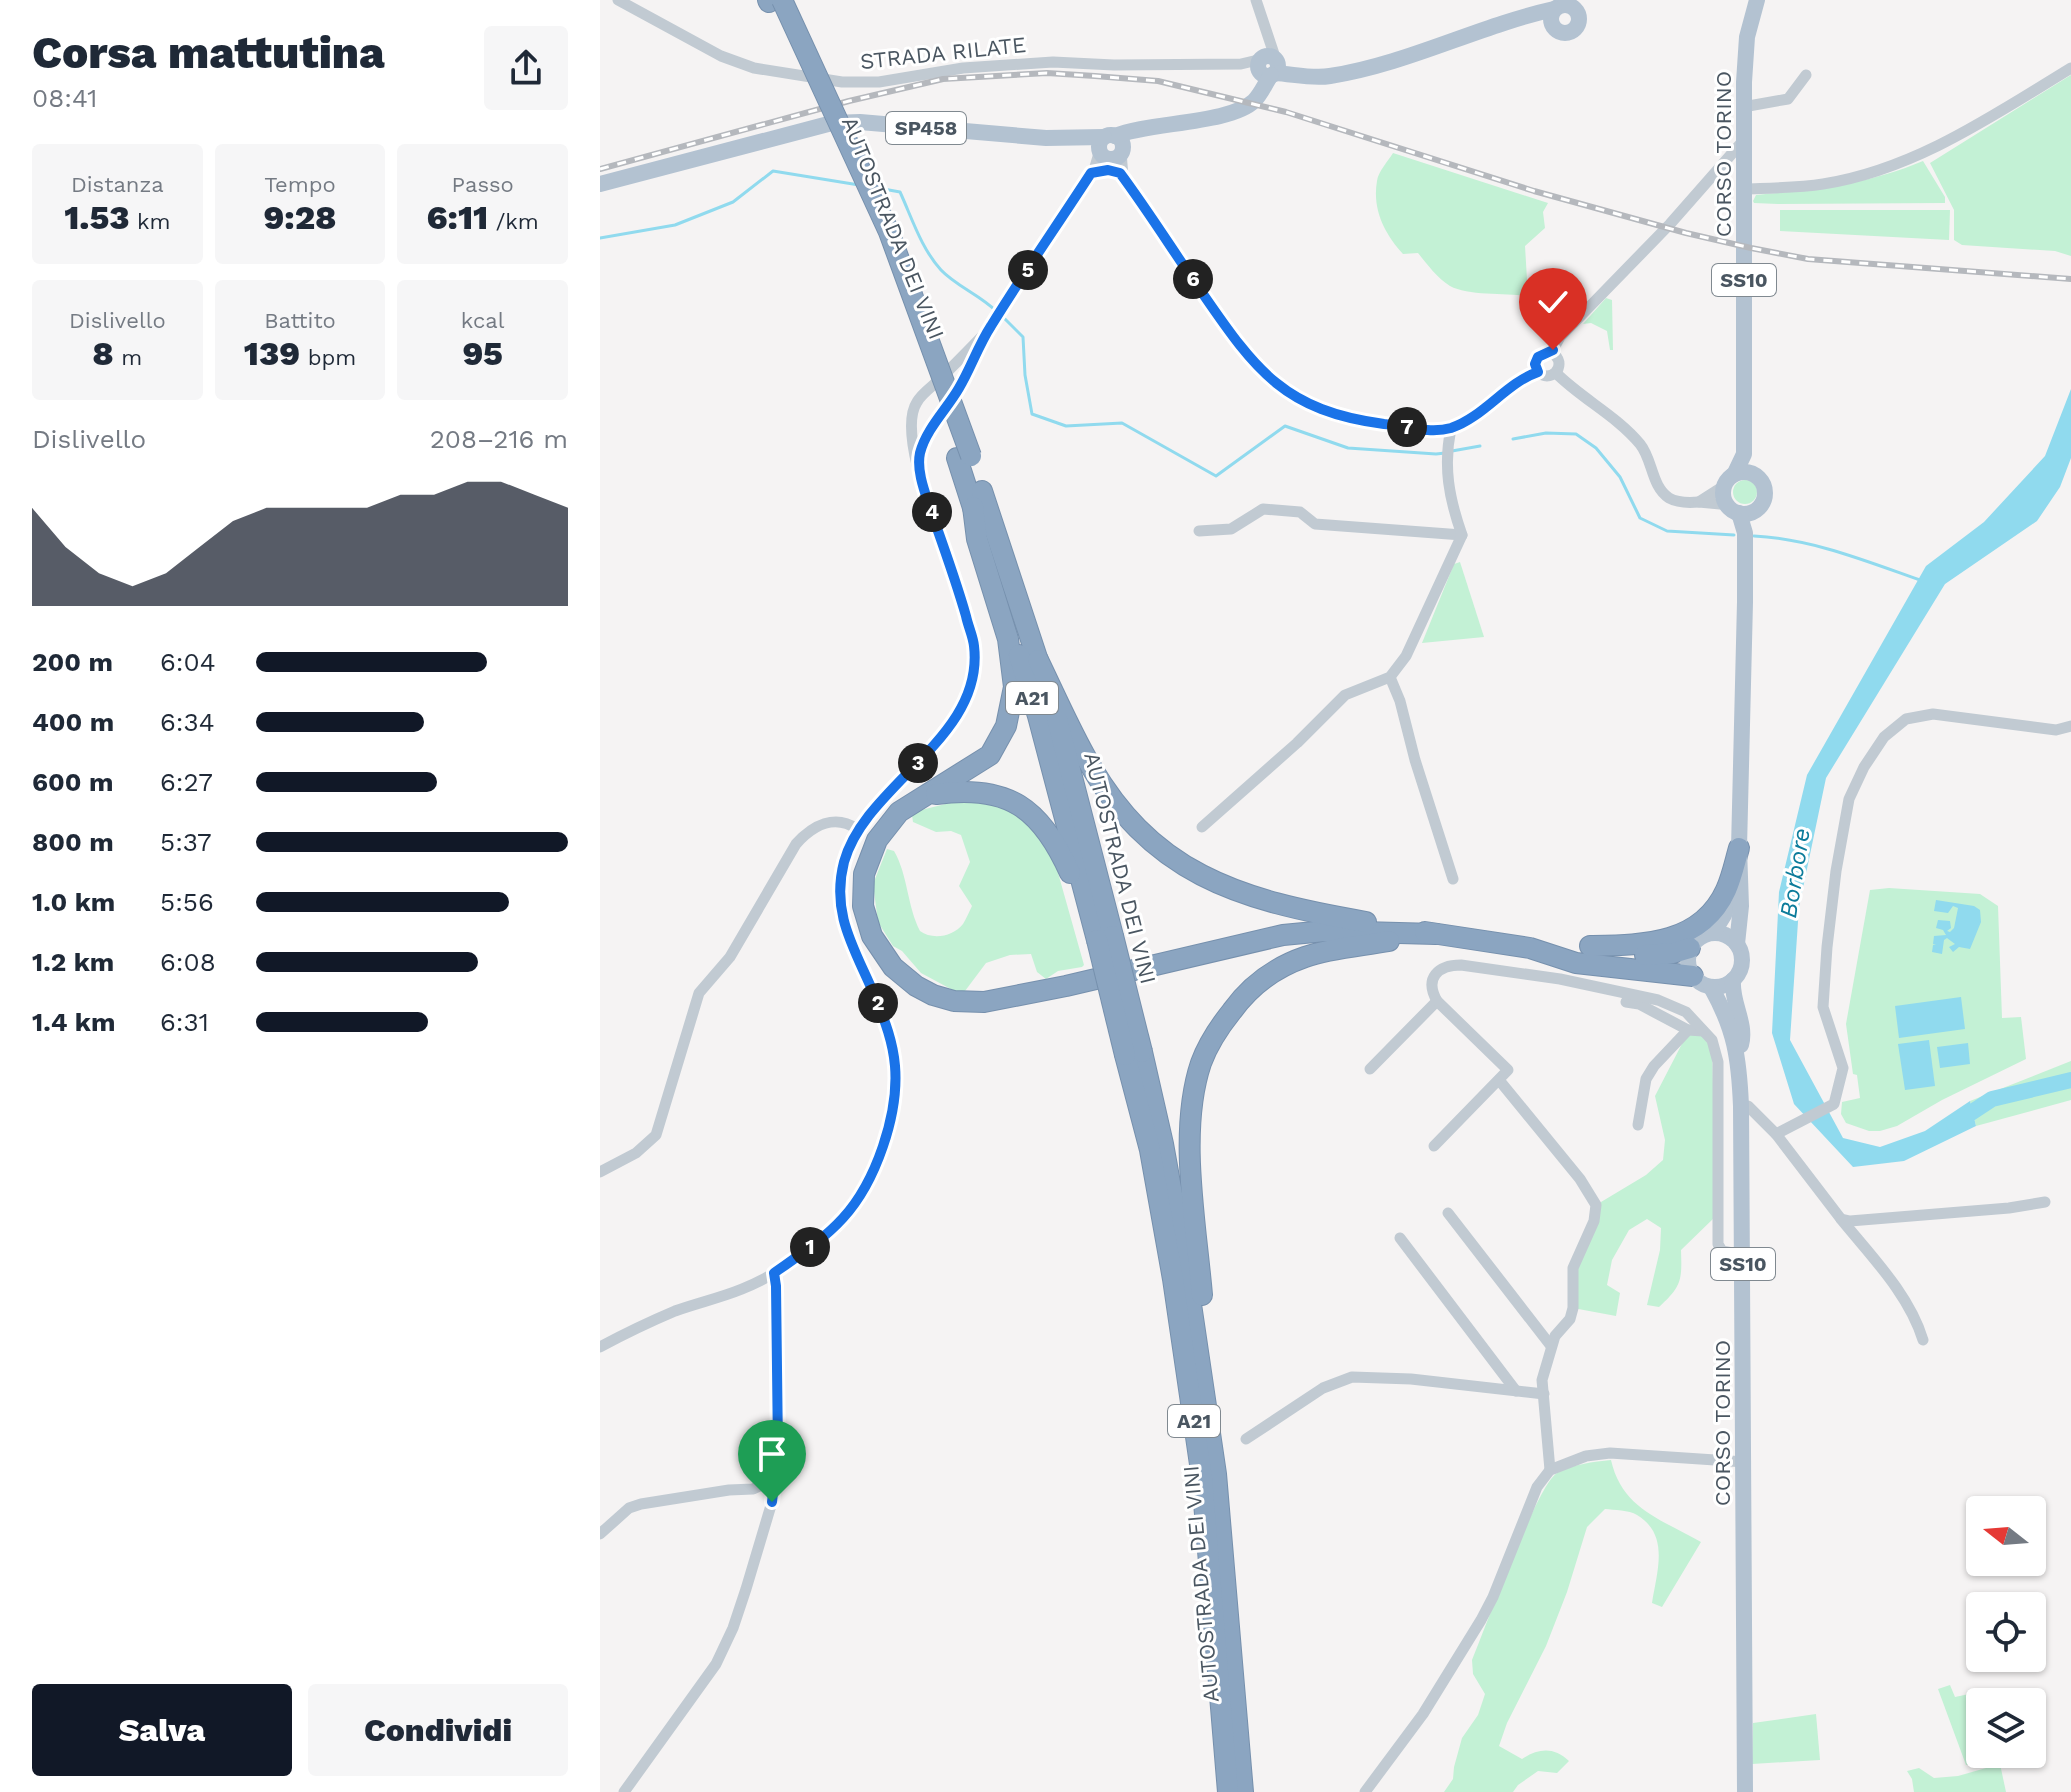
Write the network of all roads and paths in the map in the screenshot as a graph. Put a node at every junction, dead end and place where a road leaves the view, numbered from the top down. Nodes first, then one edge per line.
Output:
1 (618, 0) edge
2 (1256, 0) edge
3 (1591, 0) edge
4 (1757, 0) edge
5 (773, 1) edge
6 (1567, 6) edge
7 (1523, 16) junction
8 (1553, 27) junction
9 (1268, 66) junction
10 (2071, 68) edge
11 (1806, 75) dead end
12 (1743, 107) junction
13 (1743, 141) junction
14 (1112, 153) junction
15 (1093, 171) junction
16 (600, 184) edge
17 (1744, 189) junction
18 (989, 329) junction
19 (1548, 352) junction
20 (1538, 372) junction
21 (1556, 373) junction
22 (1450, 433) junction
23 (1744, 454) junction
24 (964, 457) junction
25 (919, 469) junction
26 (1753, 474) junction
27 (1728, 487) junction
28 (973, 507) junction
29 (1746, 512) junction
30 (1199, 531) dead end
31 (1462, 535) junction
32 (1038, 660) junction
33 (1390, 677) junction
34 (2071, 726) edge
35 (924, 796) junction
36 (1202, 827) dead end
37 (857, 829) junction
38 (1739, 848) junction
39 (1453, 879) dead end
40 (1713, 933) junction
41 (1436, 934) junction
42 (1105, 938) junction
43 (1737, 944) junction
44 (1590, 946) junction
45 (1530, 948) junction
46 (1690, 948) junction
47 (1693, 976) junction
48 (1733, 980) junction
49 (1711, 987) junction
50 (1437, 1001) junction
51 (1626, 1002) dead end
52 (1688, 1030) junction
53 (1703, 1031) junction
54 (1134, 1054) junction
55 (1739, 1054) junction
56 (1370, 1069) dead end
57 (1499, 1080) junction
58 (1741, 1106) junction
59 (1638, 1125) dead end
60 (1782, 1132) junction
61 (1434, 1146) dead end
62 (600, 1172) edge
63 (2045, 1202) dead end
64 (1448, 1213) dead end
65 (1841, 1219) junction
66 (1400, 1238) dead end
67 (1743, 1255) junction
68 (774, 1273) junction
69 (1923, 1340) dead end
70 (1551, 1346) junction
71 (600, 1347) edge
72 (1516, 1391) junction
73 (1544, 1394) junction
74 (1246, 1439) dead end
75 (1745, 1462) junction
76 (1550, 1470) junction
77 (1216, 1474) junction
78 (772, 1480) junction
79 (600, 1534) edge
80 (1238, 1791) edge
81 (624, 1792) edge
82 (1365, 1792) edge
83 (1745, 1792) edge

1 - 9 street, STRADA RILATE
2 - 9 street
3 - 6 main road
4 - 12 main road, CORSO TORINO / SS10
5 - 24 highway, AUTOSTRADA DEI VINI / A21, bridge
6 - 7 main road
6 - 8 main road
6 - 8 main road
7 - 8 main road
7 - 9 main road
9 - 14 main road
10 - 17 street
11 - 12 street
12 - 13 main road, CORSO TORINO / SS10
13 - 17 main road, CORSO TORINO / SS10
13 - 19 street
14 - 15 street
14 - 15 street
14 - 16 main road, SP458
14 - 22 street
15 - 18 street
17 - 23 main road, CORSO TORINO / SS10
18 - 25 street
18 - 25 street
19 - 20 street
19 - 21 street
20 - 21 street
20 - 22 street
21 - 27 street
22 - 31 street
23 - 26 main road, CORSO TORINO / SS10
23 - 27 main road, CORSO TORINO / SS10
24 - 28 highway, AUTOSTRADA DEI VINI / A21
24 - 32 highway, AUTOSTRADA DEI VINI / A21
25 - 37 street
26 - 27 main road
26 - 29 main road, CORSO TORINO / SS10
27 - 29 main road
28 - 35 highway
28 - 42 highway, AUTOSTRADA DEI VINI / A21
29 - 38 main road, CORSO TORINO / SS10
30 - 31 street
31 - 33 street
32 - 41 highway
32 - 42 highway, AUTOSTRADA DEI VINI / A21
33 - 36 street
33 - 39 street
34 - 60 street
35 - 41 highway
35 - 42 highway
37 - 62 street
37 - 68 street
38 - 40 main road, CORSO TORINO
38 - 43 main road, CORSO TORINO
38 - 44 highway
40 - 43 main road
40 - 46 main road
41 - 45 highway
41 - 77 highway
42 - 54 highway, AUTOSTRADA DEI VINI / A21, bridge
43 - 48 main road, CORSO TORINO
44 - 45 highway
44 - 46 highway
45 - 47 highway
46 - 47 main road
47 - 49 main road
48 - 49 main road
48 - 55 main road, CORSO TORINO
49 - 55 main road, CORSO TORINO
50 - 53 street
50 - 56 street
50 - 57 street
51 - 52 street
52 - 53 street
52 - 59 street
53 - 67 street
54 - 77 highway, AUTOSTRADA DEI VINI / A21
54 - 80 highway, AUTOSTRADA DEI VINI / A21
55 - 58 main road, CORSO TORINO / SS10
57 - 61 street
57 - 70 street
58 - 60 street
58 - 67 main road, CORSO TORINO / SS10
60 - 65 street
63 - 65 street
64 - 70 street
65 - 69 street
66 - 72 street
67 - 75 main road, CORSO TORINO / SS10
68 - 71 street
68 - 78 street
70 - 73 street
72 - 73 street
72 - 74 street
73 - 76 street
75 - 76 street
75 - 83 main road, CORSO TORINO / SS10
76 - 82 street
77 - 80 highway, AUTOSTRADA DEI VINI / A21
78 - 79 street
78 - 81 street

